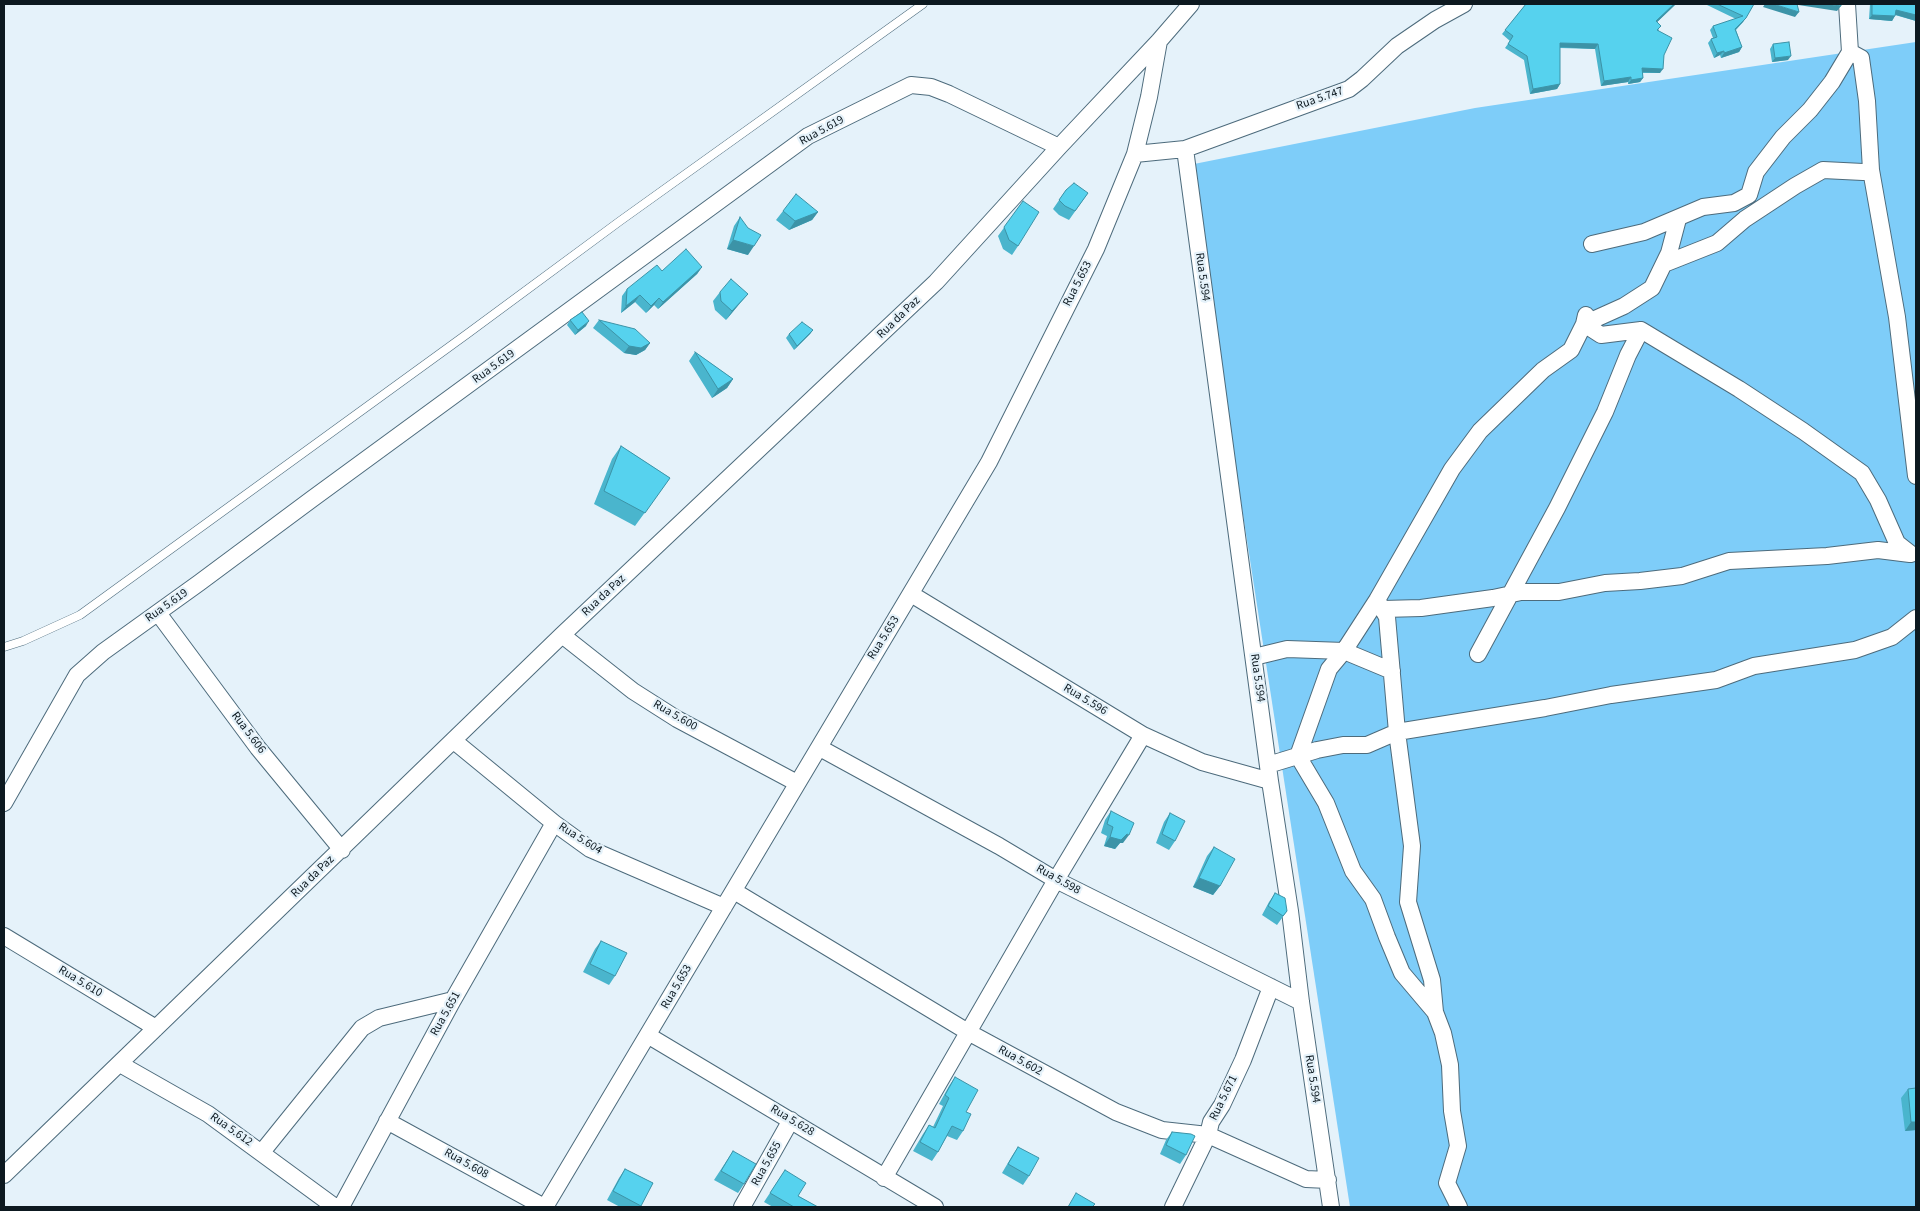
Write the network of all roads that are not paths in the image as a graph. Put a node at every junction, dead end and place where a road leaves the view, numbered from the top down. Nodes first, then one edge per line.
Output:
1 (923, 4) edge
2 (1191, 4) edge
3 (1464, 4) edge
4 (1847, 4) edge
5 (1159, 41) junction
6 (1850, 52) junction
7 (1059, 147) junction
8 (1184, 148) junction
9 (1135, 154) junction
10 (1871, 170) junction
11 (1678, 219) junction
12 (1592, 244) dead end
13 (1664, 264) junction
14 (1585, 319) junction
15 (1641, 330) junction
16 (1916, 476) edge
17 (1913, 555) edge
18 (911, 594) junction
19 (1511, 595) junction
20 (1380, 605) junction
21 (158, 613) junction
22 (1916, 618) edge
23 (562, 635) junction
24 (4, 647) edge
25 (1344, 652) junction
26 (1478, 654) dead end
27 (1254, 657) junction
28 (1392, 671) junction
29 (1397, 732) junction
30 (1143, 735) junction
31 (454, 741) junction
32 (820, 748) junction
33 (1298, 756) junction
34 (1269, 773) junction
35 (797, 783) junction
36 (4, 803) edge
37 (554, 823) junction
38 (342, 850) junction
39 (1056, 880) junction
40 (734, 890) junction
41 (724, 907) junction
42 (4, 936) edge
43 (1271, 987) junction
44 (454, 1000) junction
45 (1301, 1002) junction
46 (1435, 1012) junction
47 (156, 1028) junction
48 (968, 1032) junction
49 (648, 1036) junction
50 (120, 1064) junction
51 (791, 1120) junction
52 (387, 1121) junction
53 (1208, 1135) junction
54 (262, 1152) junction
55 (4, 1175) edge
56 (884, 1178) junction
57 (1328, 1180) junction
58 (335, 1207) edge
59 (340, 1207) edge
60 (544, 1207) edge
61 (742, 1207) edge
62 (935, 1207) edge
63 (1173, 1207) edge
64 (1331, 1207) edge
65 (1459, 1207) edge

1 - 24 lane
2 - 5 street, Rua da Paz
3 - 8 street, Rua 5.747
4 - 6 street
5 - 7 street, Rua da Paz
5 - 9 street, Rua 5.653
6 - 10 street
6 - 11 street
7 - 21 street, Rua 5.619
7 - 23 street, Rua da Paz
8 - 9 street, Rua 5.747
8 - 27 street, Rua 5.594
9 - 18 street, Rua 5.653
10 - 13 street
10 - 16 street
11 - 12 street
11 - 13 street
13 - 14 street
14 - 15 street
14 - 20 street
15 - 17 street
15 - 19 street
17 - 19 street
18 - 30 street, Rua 5.596
18 - 32 street, Rua 5.653
19 - 20 street
19 - 26 street
20 - 25 street
20 - 28 street
21 - 36 street, Rua 5.619
21 - 38 street, Rua 5.606
22 - 29 street
23 - 31 street, Rua da Paz
23 - 35 street, Rua 5.600
25 - 27 street
25 - 28 street
25 - 33 street
27 - 34 street, Rua 5.594
28 - 29 street
29 - 33 street
29 - 46 street
30 - 34 street, Rua 5.596
30 - 39 street
31 - 37 street, Rua 5.604
31 - 38 street, Rua da Paz
32 - 35 street, Rua 5.653
32 - 39 street, Rua 5.598
33 - 34 street
33 - 46 street
34 - 45 street, Rua 5.594
35 - 40 street, Rua 5.653
37 - 41 street, Rua 5.604
37 - 44 street, Rua 5.651
38 - 47 street, Rua da Paz
39 - 43 street, Rua 5.598
39 - 48 street
40 - 41 street, Rua 5.653
40 - 48 street, Rua 5.602
41 - 49 street, Rua 5.653
42 - 47 street, Rua 5.610
43 - 45 street, Rua 5.598
43 - 53 street, Rua 5.671
44 - 52 street, Rua 5.651
44 - 54 street
45 - 57 street, Rua 5.594
46 - 65 street
47 - 50 street, Rua da Paz
48 - 53 street, Rua 5.602
48 - 56 street
49 - 51 street, Rua 5.628
49 - 60 street, Rua 5.653
50 - 54 street, Rua 5.612
50 - 55 street, Rua da Paz
51 - 56 street, Rua 5.628
51 - 61 street, Rua 5.655
52 - 59 street, Rua 5.651
52 - 60 street, Rua 5.608
53 - 57 street, Rua 5.602
53 - 63 street, Rua 5.671
54 - 58 street, Rua 5.612
56 - 62 street, Rua 5.628
57 - 64 street, Rua 5.594

